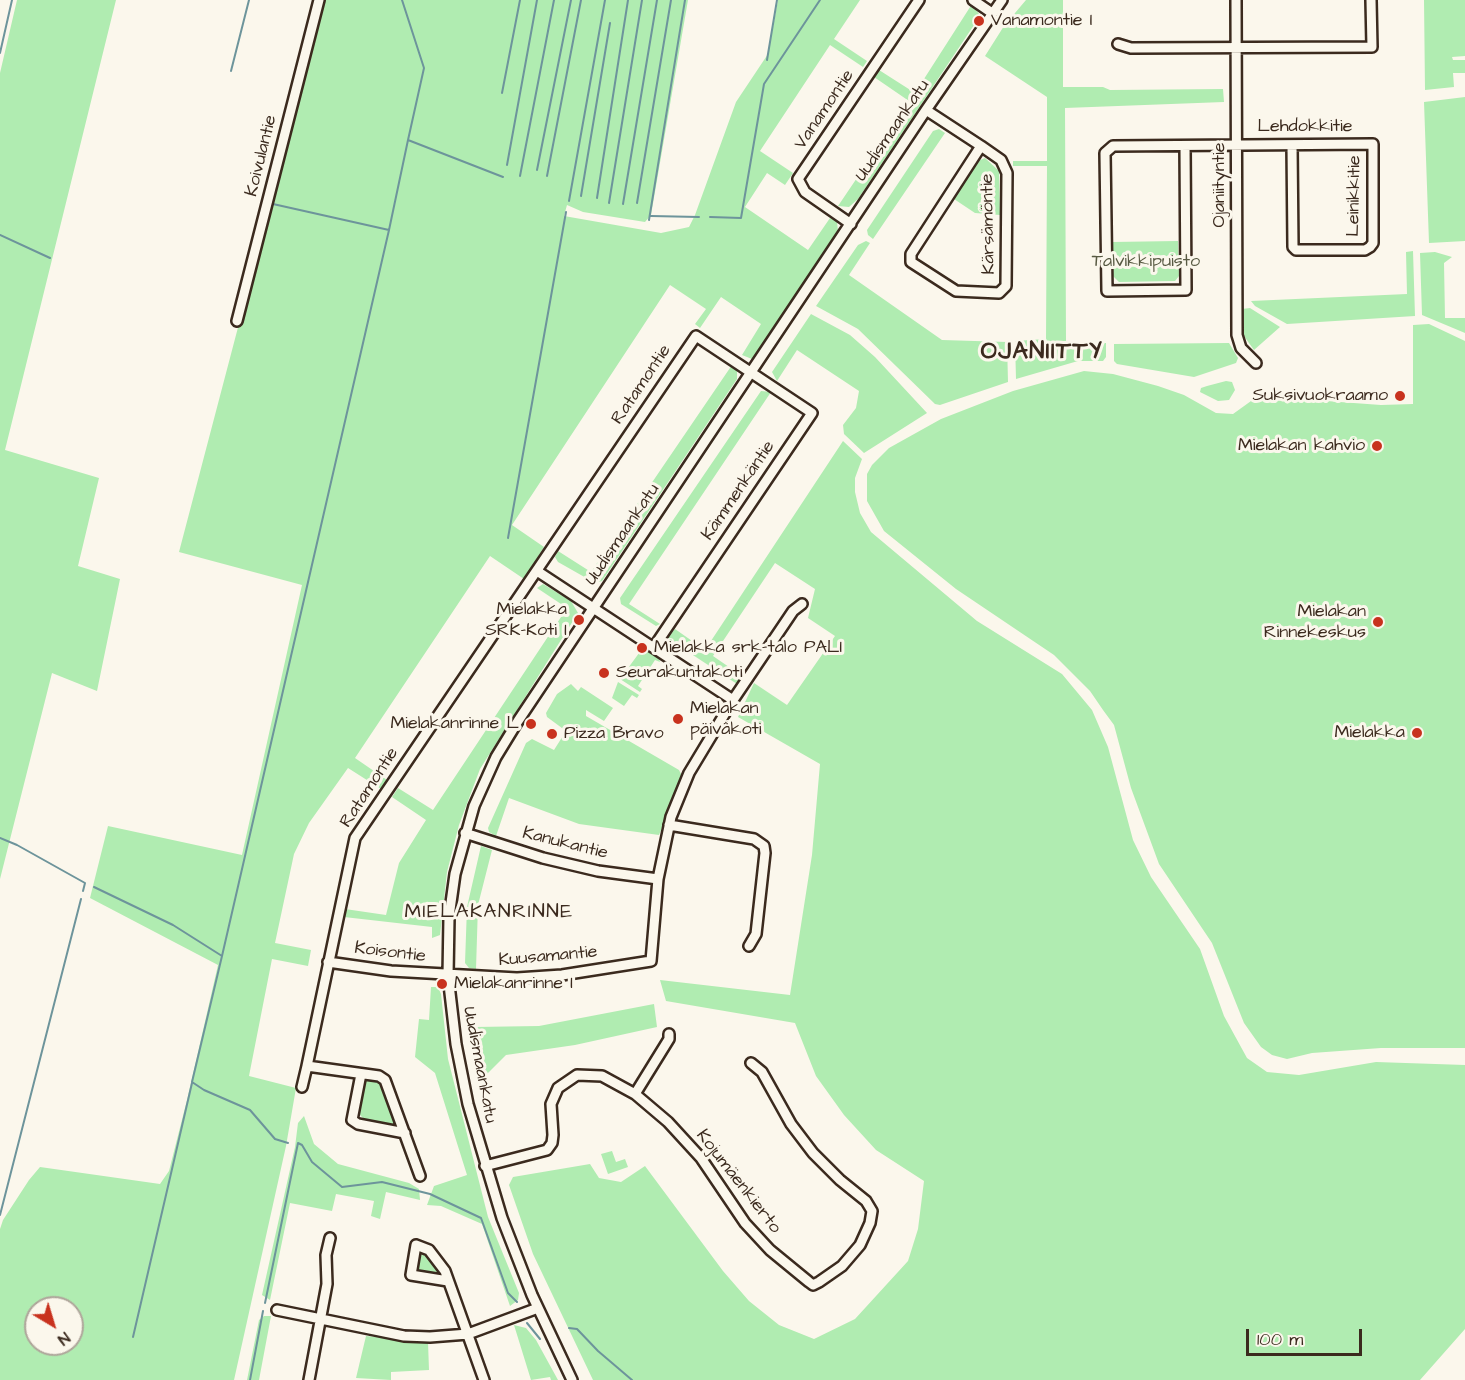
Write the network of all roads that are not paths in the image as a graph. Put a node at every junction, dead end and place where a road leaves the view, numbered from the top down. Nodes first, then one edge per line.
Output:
1 (319, 0) edge
2 (919, 0) edge
3 (973, 0) edge
4 (1002, 0) edge
5 (1236, 0) edge
6 (1371, 0) edge
7 (992, 13) junction
8 (1118, 44) dead end
9 (1236, 47) junction
10 (926, 110) junction
11 (1373, 144) joint
12 (1237, 145) junction
13 (1292, 145) junction
14 (981, 146) junction
15 (1185, 146) junction
16 (851, 224) junction
17 (237, 321) dead end
18 (1256, 363) dead end
19 (752, 373) junction
20 (537, 571) junction
21 (802, 604) dead end
22 (594, 608) junction
23 (654, 647) junction
24 (733, 700) junction
25 (669, 825) junction
26 (465, 833) junction
27 (658, 879) junction
28 (749, 946) dead end
29 (328, 962) junction
30 (448, 976) junction
31 (669, 1034) dead end
32 (751, 1063) dead end
33 (308, 1066) junction
34 (361, 1074) junction
35 (302, 1087) dead end
36 (635, 1094) junction
37 (405, 1133) junction
38 (485, 1166) junction
39 (420, 1176) dead end
40 (330, 1238) dead end
41 (448, 1281) junction
42 (538, 1308) junction
43 (277, 1310) dead end
44 (321, 1320) junction
45 (468, 1334) junction
46 (309, 1380) edge
47 (484, 1380) edge
48 (572, 1380) edge

1 - 17 street, Koivulantie
2 - 16 street, Vanamontie
3 - 7 street
4 - 7 street, Uudismaankatu
5 - 9 street, Ojaniityntie
6 - 9 street
7 - 10 street, Uudismaankatu
8 - 9 street
9 - 12 street, Ojaniityntie
10 - 14 street, Kärsämöntie
10 - 16 street, Uudismaankatu
11 - 13 street, Lehdokkitie
11 - 13 street, Leinikkitie
12 - 13 street, Lehdokkitie
12 - 15 street, Lehdokkitie
12 - 18 street, Ojaniityntie
14 - 14 street, Kärsämöntie
15 - 15 street, Lehdokkitie
16 - 19 street, Uudismaankatu
19 - 20 street, Ratamontie
19 - 22 street, Uudismaankatu
19 - 23 street, Kämmenkäntie
20 - 22 street
20 - 29 street, Ratamontie
21 - 24 street
22 - 23 street
22 - 26 street, Uudismaankatu
23 - 24 street
24 - 25 street
25 - 27 street
25 - 28 street
26 - 27 street, Kanukantie
26 - 30 street, Uudismaankatu
27 - 30 street, Kuusamantie
29 - 30 street, Koisontie
29 - 33 street, Ratamontie
30 - 38 street, Uudismaankatu
31 - 36 street
32 - 36 street, Kojumäenkierto
33 - 34 street
33 - 35 street, Ratamontie
34 - 37 street
34 - 37 street
36 - 38 street, Kojumäenkierto
37 - 39 street
38 - 42 street, Uudismaankatu
40 - 44 street
41 - 41 street
41 - 45 street
42 - 45 street
42 - 48 street, Uudismaankatu
43 - 44 street
44 - 45 street
44 - 46 street
45 - 47 street

